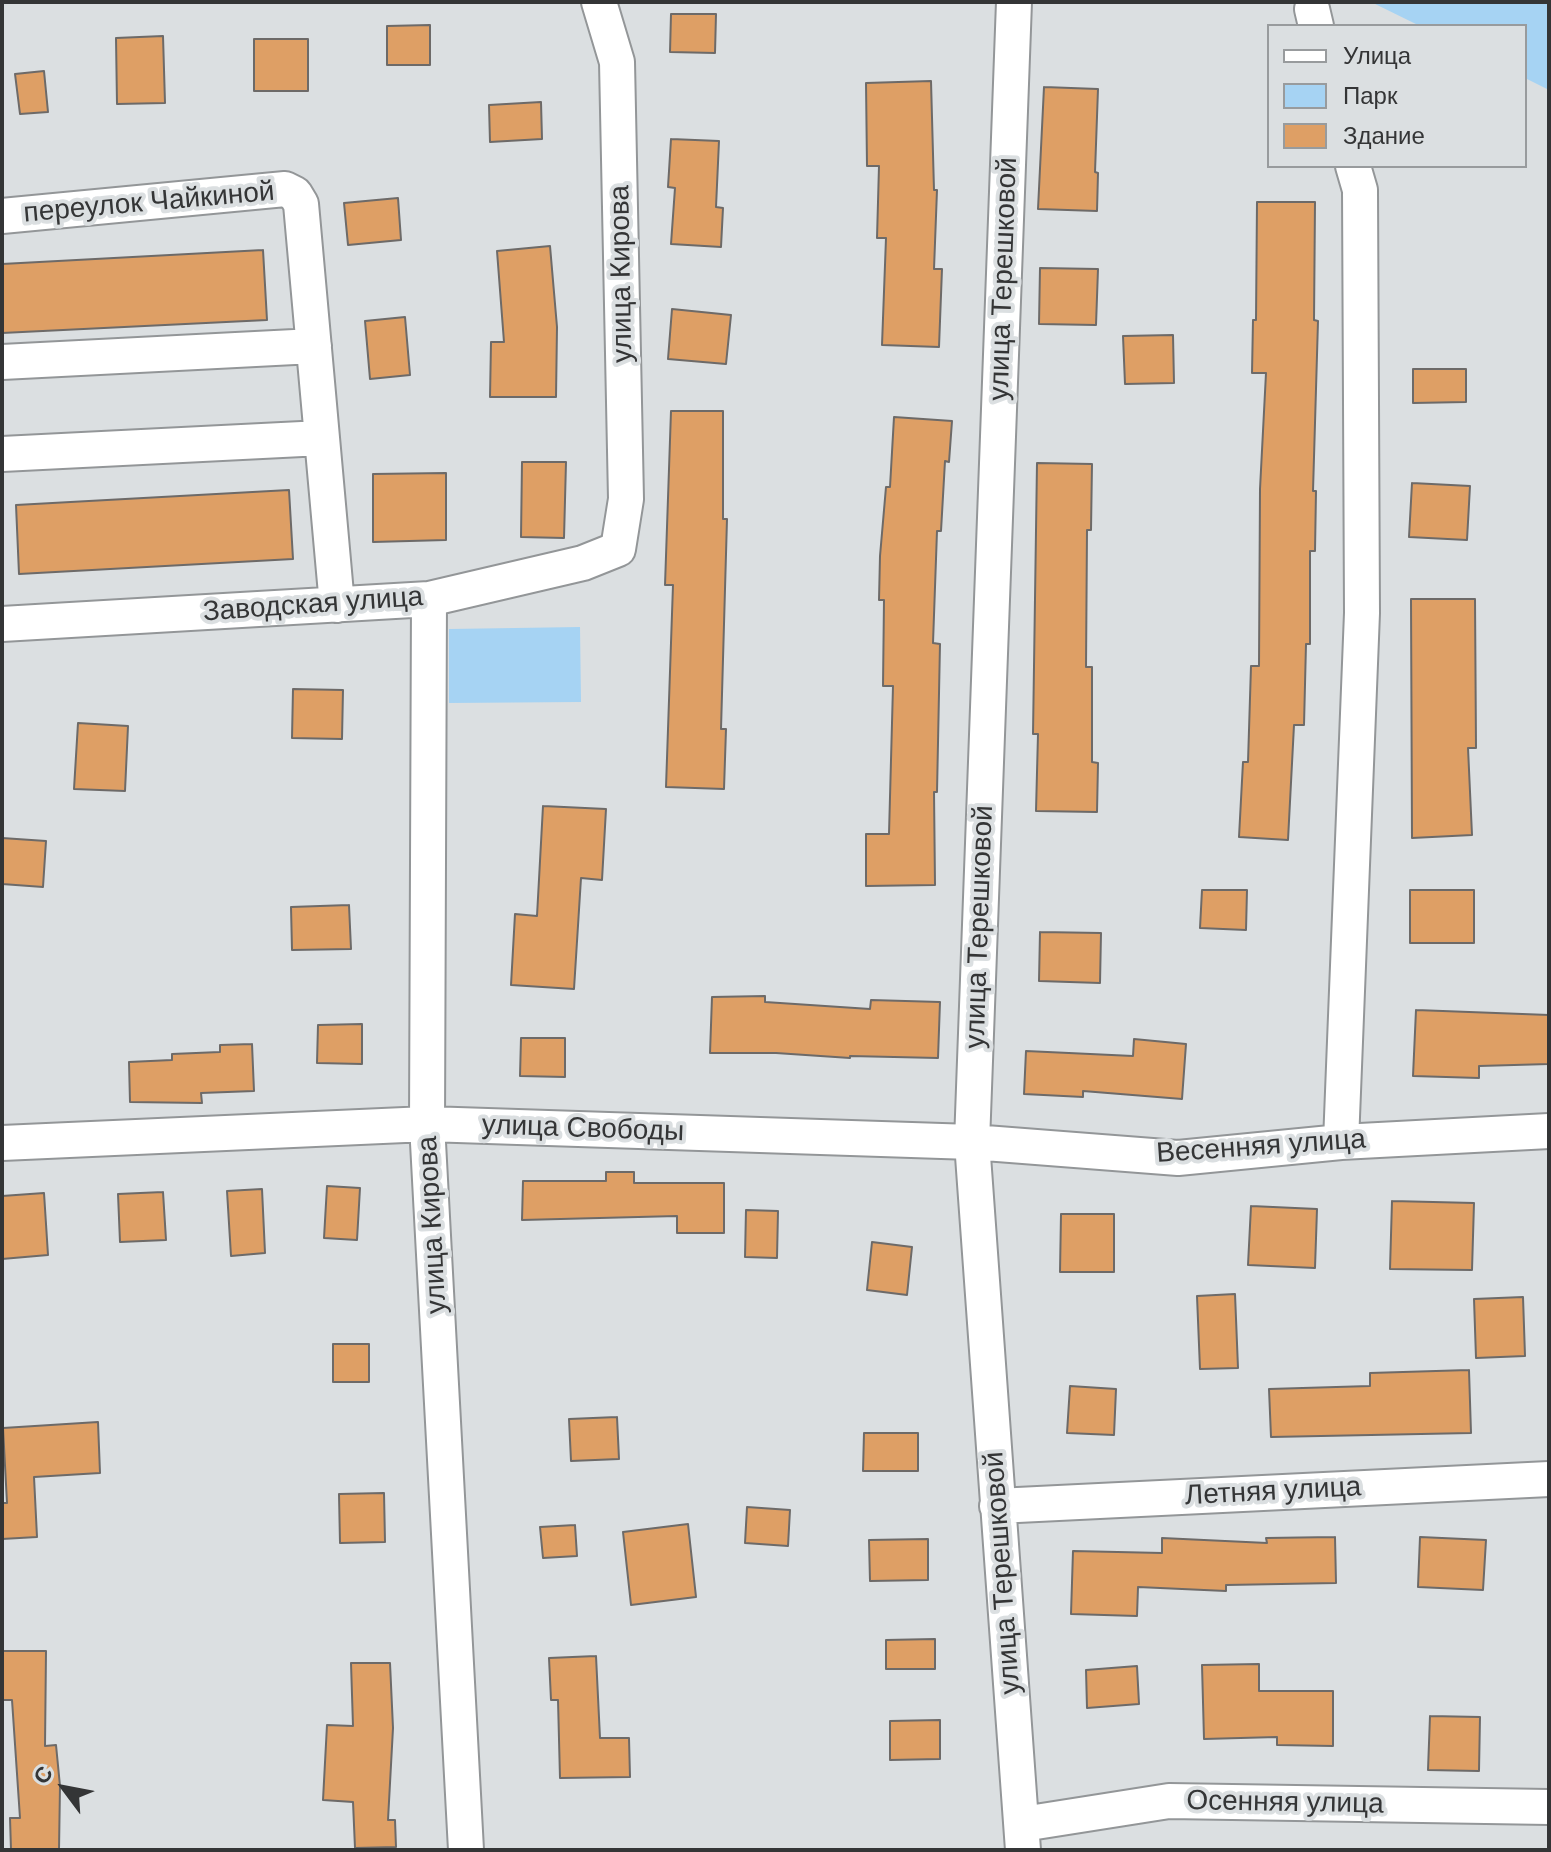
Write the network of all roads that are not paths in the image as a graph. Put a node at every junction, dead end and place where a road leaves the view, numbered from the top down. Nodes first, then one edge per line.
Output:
1 (599, 2) edge
2 (1014, 2) edge
3 (1354, 168) edge
4 (2, 216) edge
5 (314, 346) junction
6 (2, 362) edge
7 (322, 438) junction
8 (2, 454) edge
9 (618, 549) joint
10 (429, 599) junction
11 (337, 605) junction
12 (2, 624) edge
13 (427, 1124) junction
14 (1549, 1131) edge
15 (972, 1142) junction
16 (1341, 1142) junction
17 (2, 1143) edge
18 (1549, 1479) edge
19 (997, 1506) junction
20 (1549, 1807) edge
21 (1023, 1837) edge
22 (466, 1850) edge

1 - 9 street, улица Кирова
2 - 15 street, улица Терешковой
3 - 16 street
4 - 5 street, переулок Чайкиной
5 - 6 street
5 - 7 street
7 - 8 street
7 - 11 street
9 - 10 street, Заводская улица
10 - 11 street, Заводская улица
10 - 13 street, улица Кирова
11 - 12 street, Заводская улица
13 - 15 street, улица Свободы
13 - 17 street, улица Свободы
13 - 22 street, улица Кирова
14 - 16 street, Весенняя улица
15 - 16 street, Весенняя улица
15 - 19 street, улица Терешковой
18 - 19 street, Летняя улица
19 - 21 street, улица Терешковой
20 - 21 street, Осенняя улица

